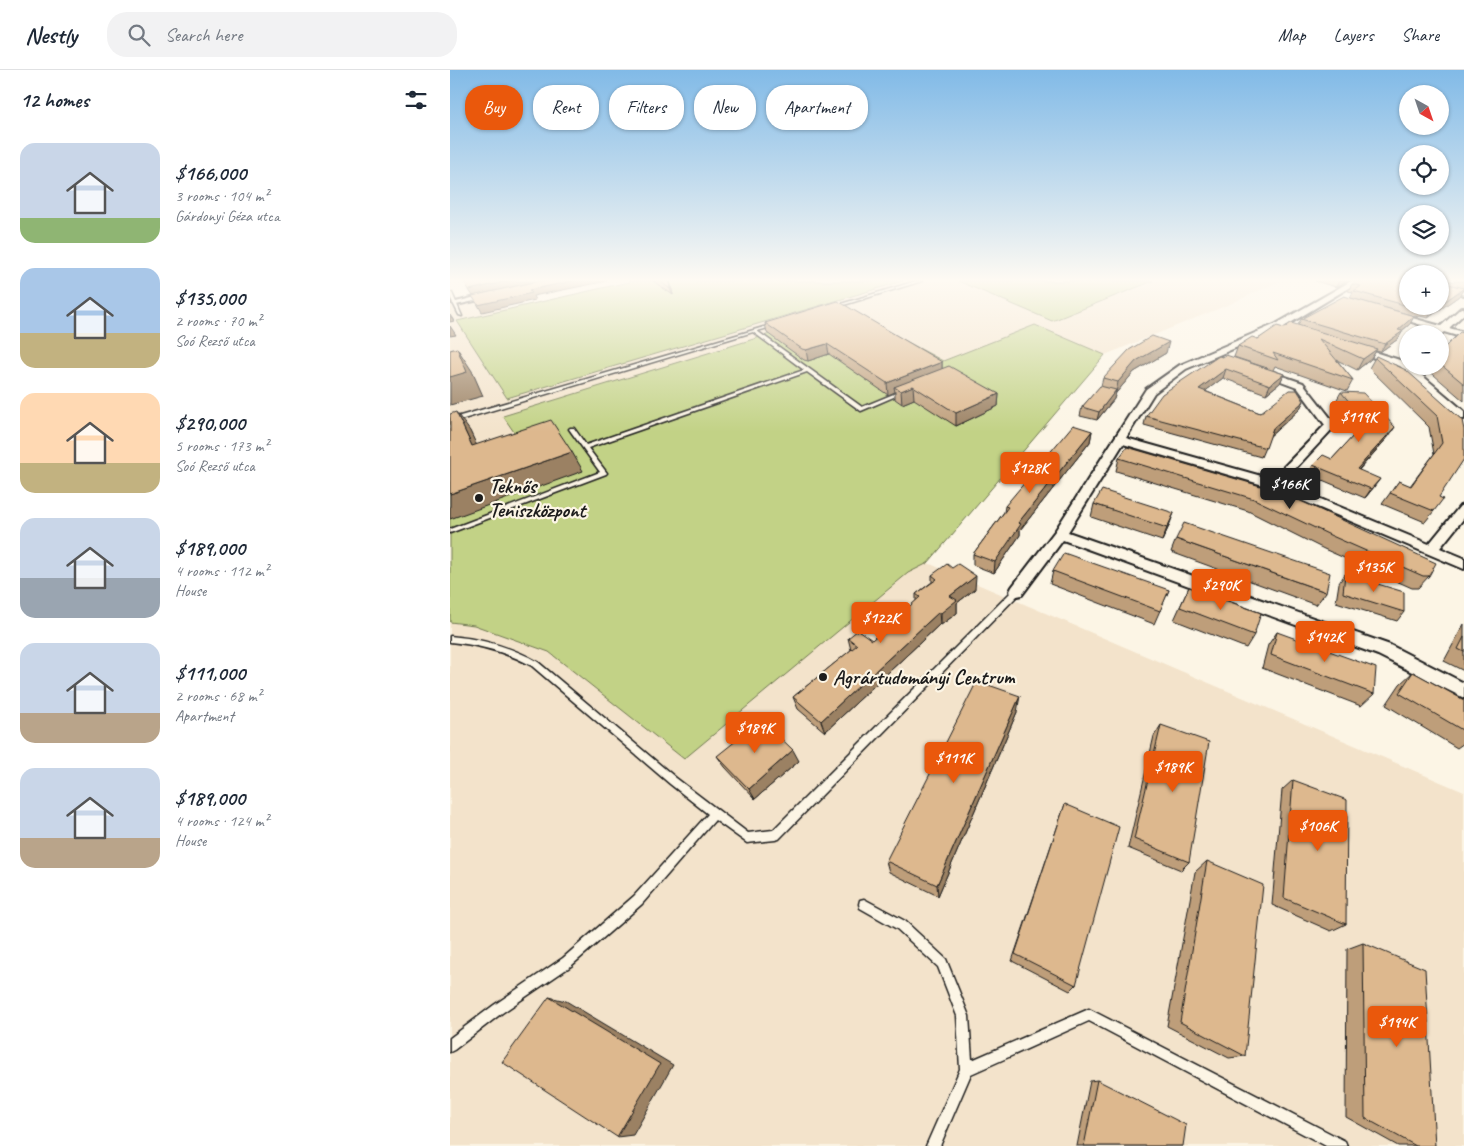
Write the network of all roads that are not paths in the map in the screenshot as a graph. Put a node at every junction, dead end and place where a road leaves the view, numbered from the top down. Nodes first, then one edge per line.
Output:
1 (754, 331) joint
2 (1273, 331) edge
3 (1449, 332) edge
4 (1464, 335) edge
5 (1346, 346) edge
6 (1211, 354) junction
7 (1229, 360) edge
8 (1399, 360) edge
9 (1256, 369) edge
10 (809, 370) junction
11 (1419, 375) edge
12 (906, 391) edge
13 (1464, 416) edge
14 (450, 421) edge
15 (572, 429) dead end
16 (1119, 438) junction
17 (585, 447) junction
18 (1274, 484) junction
19 (1464, 508) edge
20 (450, 531) edge
21 (1060, 534) junction
22 (1432, 549) junction
23 (1464, 564) edge
24 (1017, 591) joint
25 (450, 639) edge
26 (1464, 691) edge
27 (715, 813) junction
28 (864, 904) dead end
29 (450, 1046) edge
30 (966, 1069) junction
31 (933, 1146) edge
32 (1340, 1146) edge

1 - 10 lane
1 - 14 lane
2 - 6 street
3 - 4 street
5 - 8 street
6 - 7 street
6 - 16 street
9 - 18 street
10 - 12 lane
10 - 17 lane
11 - 13 street
15 - 17 lane
16 - 18 street
16 - 21 street
17 - 20 lane
18 - 22 street
19 - 22 street
21 - 24 street
21 - 26 street
22 - 23 street
24 - 27 lane
25 - 27 lane
27 - 29 lane
28 - 30 lane
30 - 31 lane
30 - 32 lane

